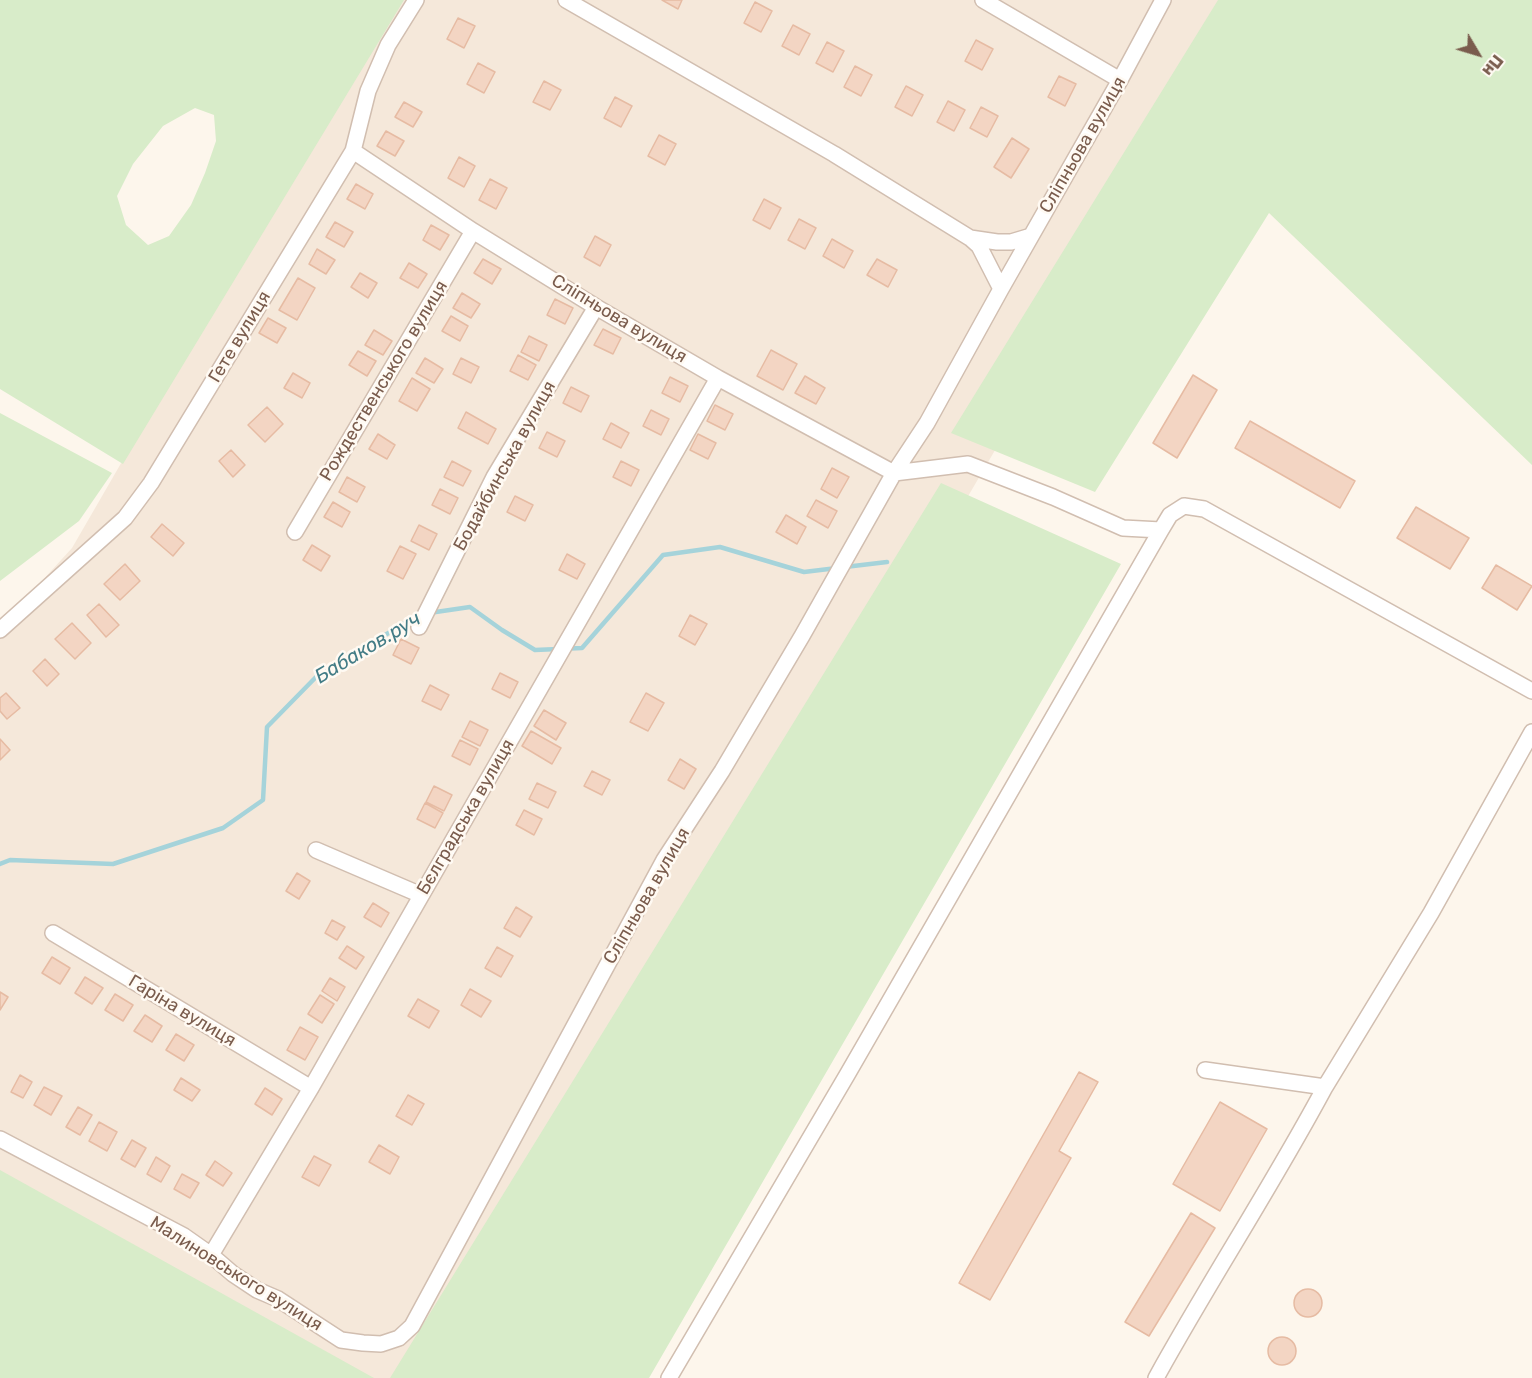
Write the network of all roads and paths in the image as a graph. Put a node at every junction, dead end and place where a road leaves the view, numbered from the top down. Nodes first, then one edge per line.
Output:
1 (416, 0) edge
2 (566, 0) edge
3 (1163, 0) edge
4 (987, 1) edge
5 (1120, 80) junction
6 (353, 151) junction
7 (473, 231) junction
8 (1031, 236) junction
9 (970, 238) junction
10 (1001, 289) junction
11 (596, 307) junction
12 (718, 378) junction
13 (894, 473) junction
14 (1161, 530) junction
15 (295, 532) dead end
16 (419, 627) dead end
17 (0, 630) edge
18 (1532, 691) edge
19 (1532, 732) edge
20 (316, 850) dead end
21 (421, 895) junction
22 (53, 933) dead end
23 (1205, 1070) dead end
24 (1325, 1087) junction
25 (310, 1088) junction
26 (0, 1138) edge
27 (211, 1255) junction
28 (412, 1326) joint
29 (669, 1378) edge
30 (1156, 1378) edge

1 - 6 street, Гете вулиця
2 - 9 street
3 - 5 street, Сліпньова вулиця
4 - 5 street
5 - 8 street, Сліпньова вулиця
6 - 7 street, Сліпньова вулиця
6 - 17 street, Гете вулиця
7 - 11 street, Сліпньова вулиця
7 - 15 street, Рождественського вулиця
8 - 9 street
8 - 10 street, Сліпньова вулиця
9 - 10 street
10 - 13 street, Сліпньова вулиця
11 - 12 street, Сліпньова вулиця
11 - 16 street, Бодайбинська вулиця
12 - 13 street, Сліпньова вулиця
12 - 21 street, Бєлградська вулиця
13 - 14 street
13 - 28 street, Сліпньова вулиця
14 - 18 street
14 - 29 street
19 - 24 street
20 - 21 street
21 - 25 street, Бєлградська вулиця
22 - 25 street, Гаріна вулиця
23 - 24 street
24 - 30 street
25 - 27 street, Бєлградська вулиця
26 - 27 street, Малиновського вулиця
27 - 28 street, Малиновського вулиця

